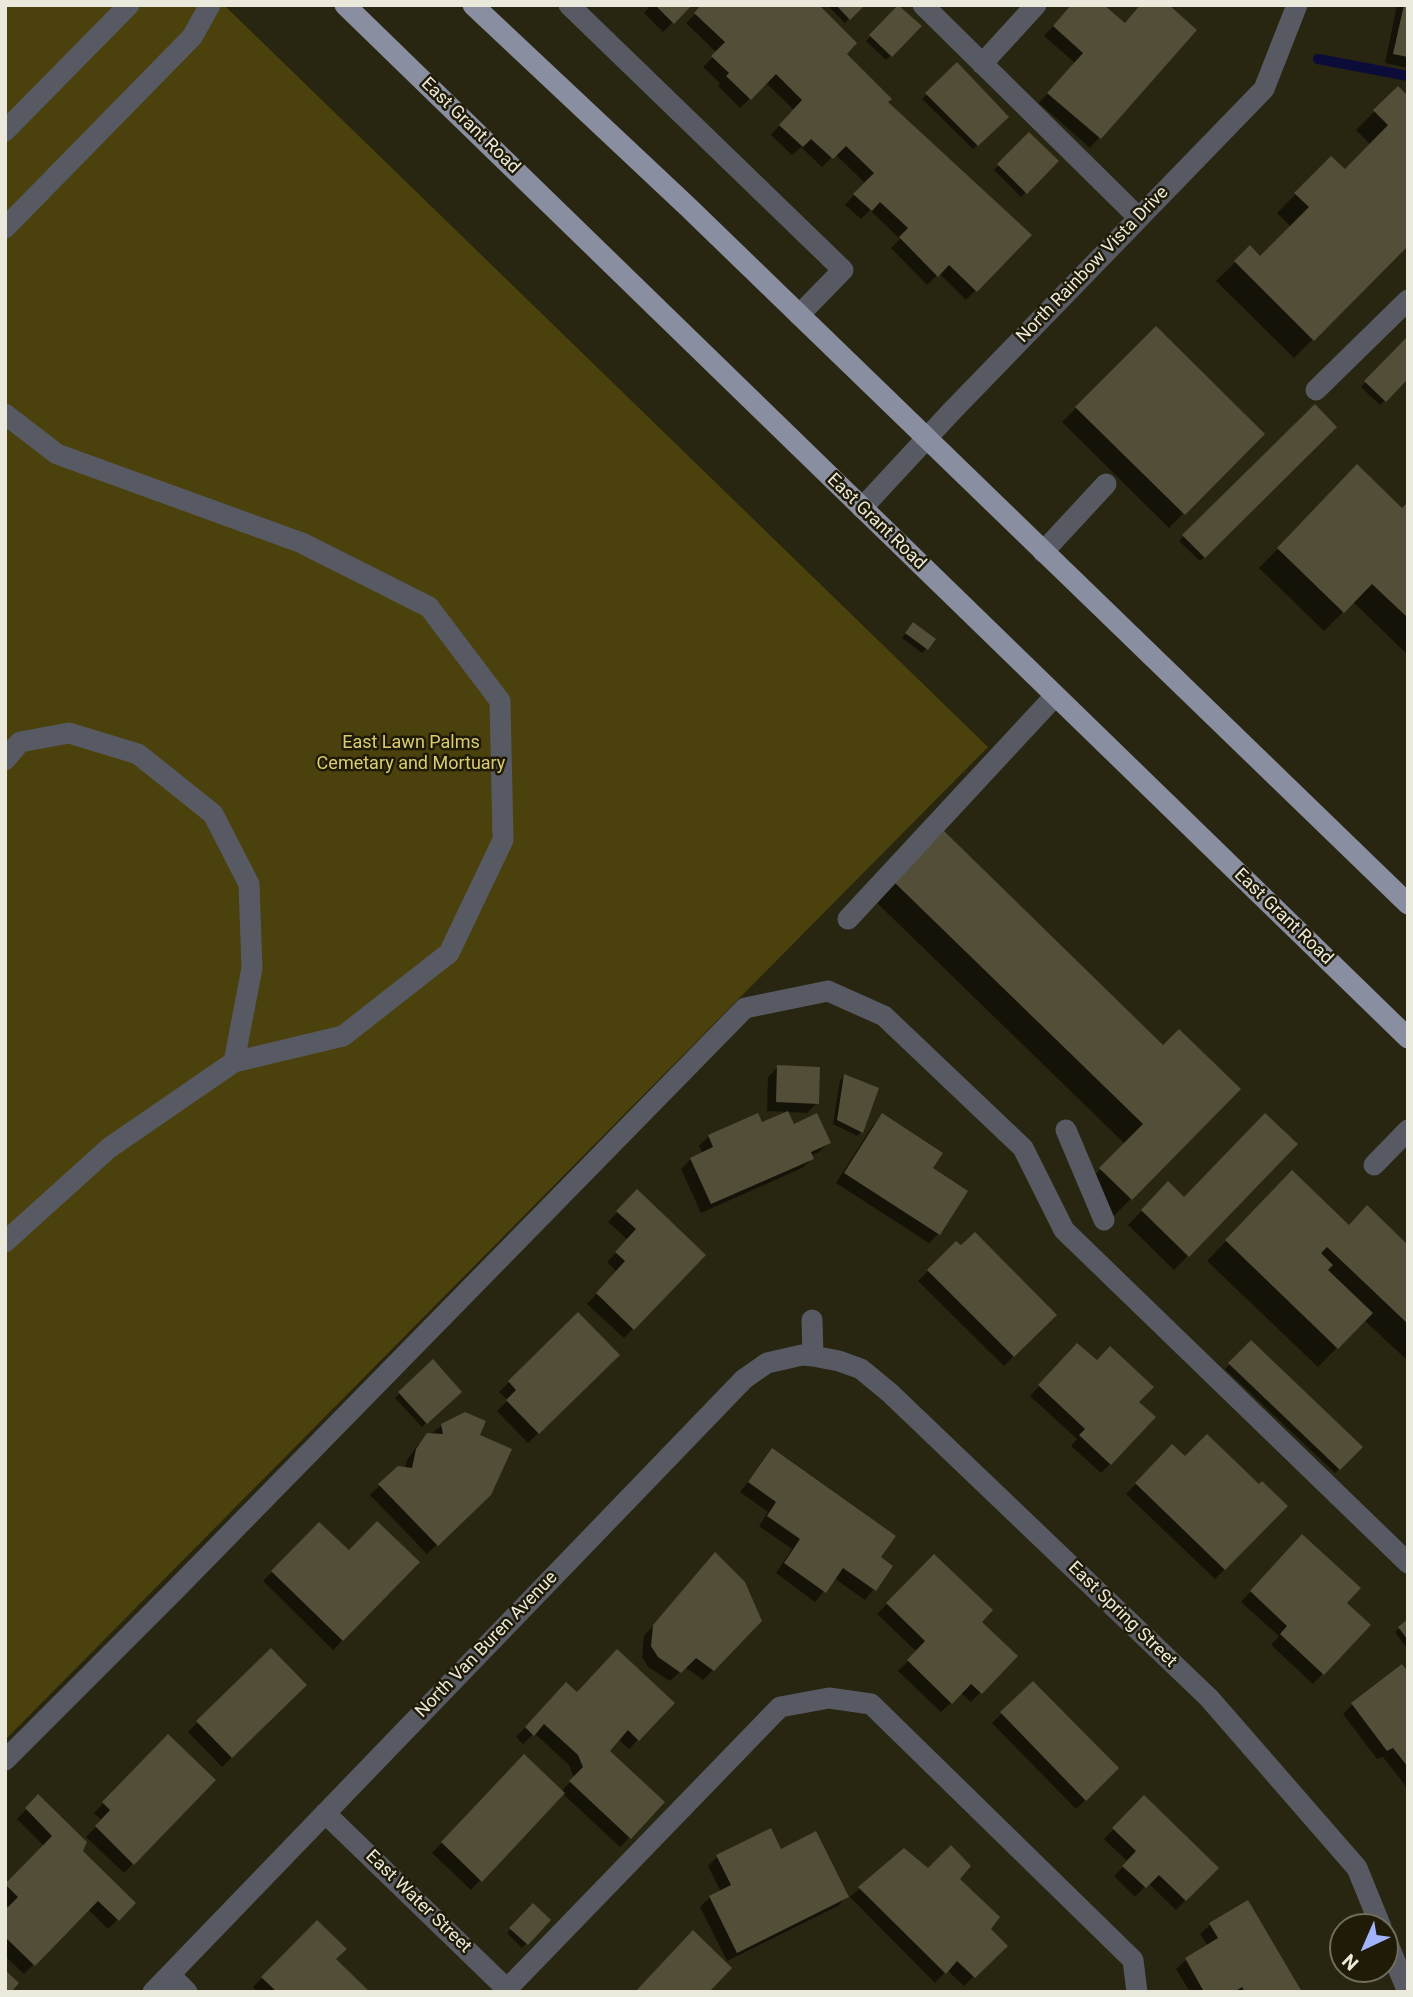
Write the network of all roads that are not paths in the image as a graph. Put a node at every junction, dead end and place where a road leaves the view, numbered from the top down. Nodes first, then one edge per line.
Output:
1 (129, 5) edge
2 (209, 5) edge
3 (345, 5) edge
4 (473, 5) edge
5 (569, 5) edge
6 (922, 5) edge
7 (1036, 5) edge
8 (1297, 5) edge
9 (982, 64) junction
10 (5, 131) edge
11 (1139, 218) junction
12 (5, 228) edge
13 (1408, 300) edge
14 (799, 315) junction
15 (1316, 390) dead end
16 (5, 414) edge
17 (926, 439) junction
18 (1106, 484) dead end
19 (862, 508) junction
20 (1042, 552) junction
21 (1055, 696) junction
22 (5, 760) edge
23 (1408, 904) edge
24 (848, 919) dead end
25 (1408, 1038) edge
26 (234, 1062) junction
27 (1066, 1130) dead end
28 (1408, 1130) edge
29 (1374, 1165) dead end
30 (1104, 1220) dead end
31 (7, 1238) edge
32 (812, 1320) dead end
33 (813, 1356) junction
34 (1408, 1563) edge
35 (5, 1760) edge
36 (325, 1813) junction
37 (1375, 1913) edge
38 (1399, 1970) edge
39 (170, 1975) junction
40 (508, 1990) edge
41 (153, 1992) edge
42 (187, 1992) edge
43 (1137, 1992) edge
44 (1408, 1992) edge

1 - 10 street
2 - 12 street
3 - 19 main road, East Grant Road
4 - 14 main road
5 - 14 street
6 - 9 street
7 - 9 street
8 - 11 street, North Rainbow Vista Drive
9 - 11 street
11 - 17 street, North Rainbow Vista Drive
13 - 15 street
14 - 17 main road
16 - 26 street
17 - 19 street, North Rainbow Vista Drive
17 - 20 main road
18 - 20 street
19 - 21 main road, East Grant Road
20 - 23 main road
21 - 24 street
21 - 25 main road, East Grant Road
22 - 26 street
26 - 31 street
27 - 30 street
28 - 29 street
32 - 33 street
33 - 36 street, North Van Buren Avenue
33 - 37 street, East Spring Street
34 - 35 street
36 - 39 street, North Van Buren Avenue
36 - 40 street, East Water Street
38 - 44 street
39 - 41 street, North Van Buren Avenue
39 - 42 street
40 - 43 street

